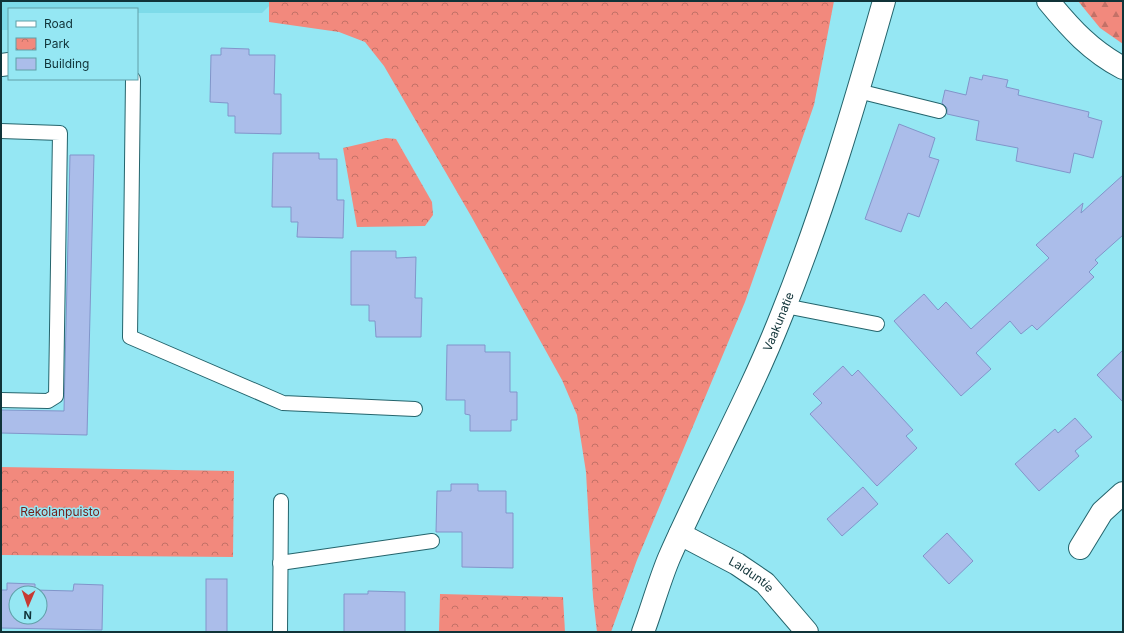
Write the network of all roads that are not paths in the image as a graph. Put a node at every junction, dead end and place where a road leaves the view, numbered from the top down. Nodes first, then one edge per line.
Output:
1 (884, 1) edge
2 (1048, 1) edge
3 (1123, 68) edge
4 (133, 80) edge
5 (858, 90) junction
6 (940, 111) dead end
7 (1, 131) edge
8 (785, 306) junction
9 (877, 324) dead end
10 (1, 400) edge
11 (415, 409) dead end
12 (1123, 494) edge
13 (281, 501) dead end
14 (680, 534) junction
15 (432, 541) dead end
16 (1080, 548) dead end
17 (280, 563) junction
18 (280, 632) edge
19 (643, 632) edge
20 (807, 632) edge

1 - 5 street, Vaakunatie
2 - 3 street
4 - 11 lane
5 - 6 lane
5 - 8 street, Vaakunatie
7 - 10 lane
8 - 9 lane
8 - 14 street, Vaakunatie
12 - 16 street
13 - 17 lane
14 - 19 street, Vaakunatie
14 - 20 street, Laiduntie
15 - 17 lane
17 - 18 lane

